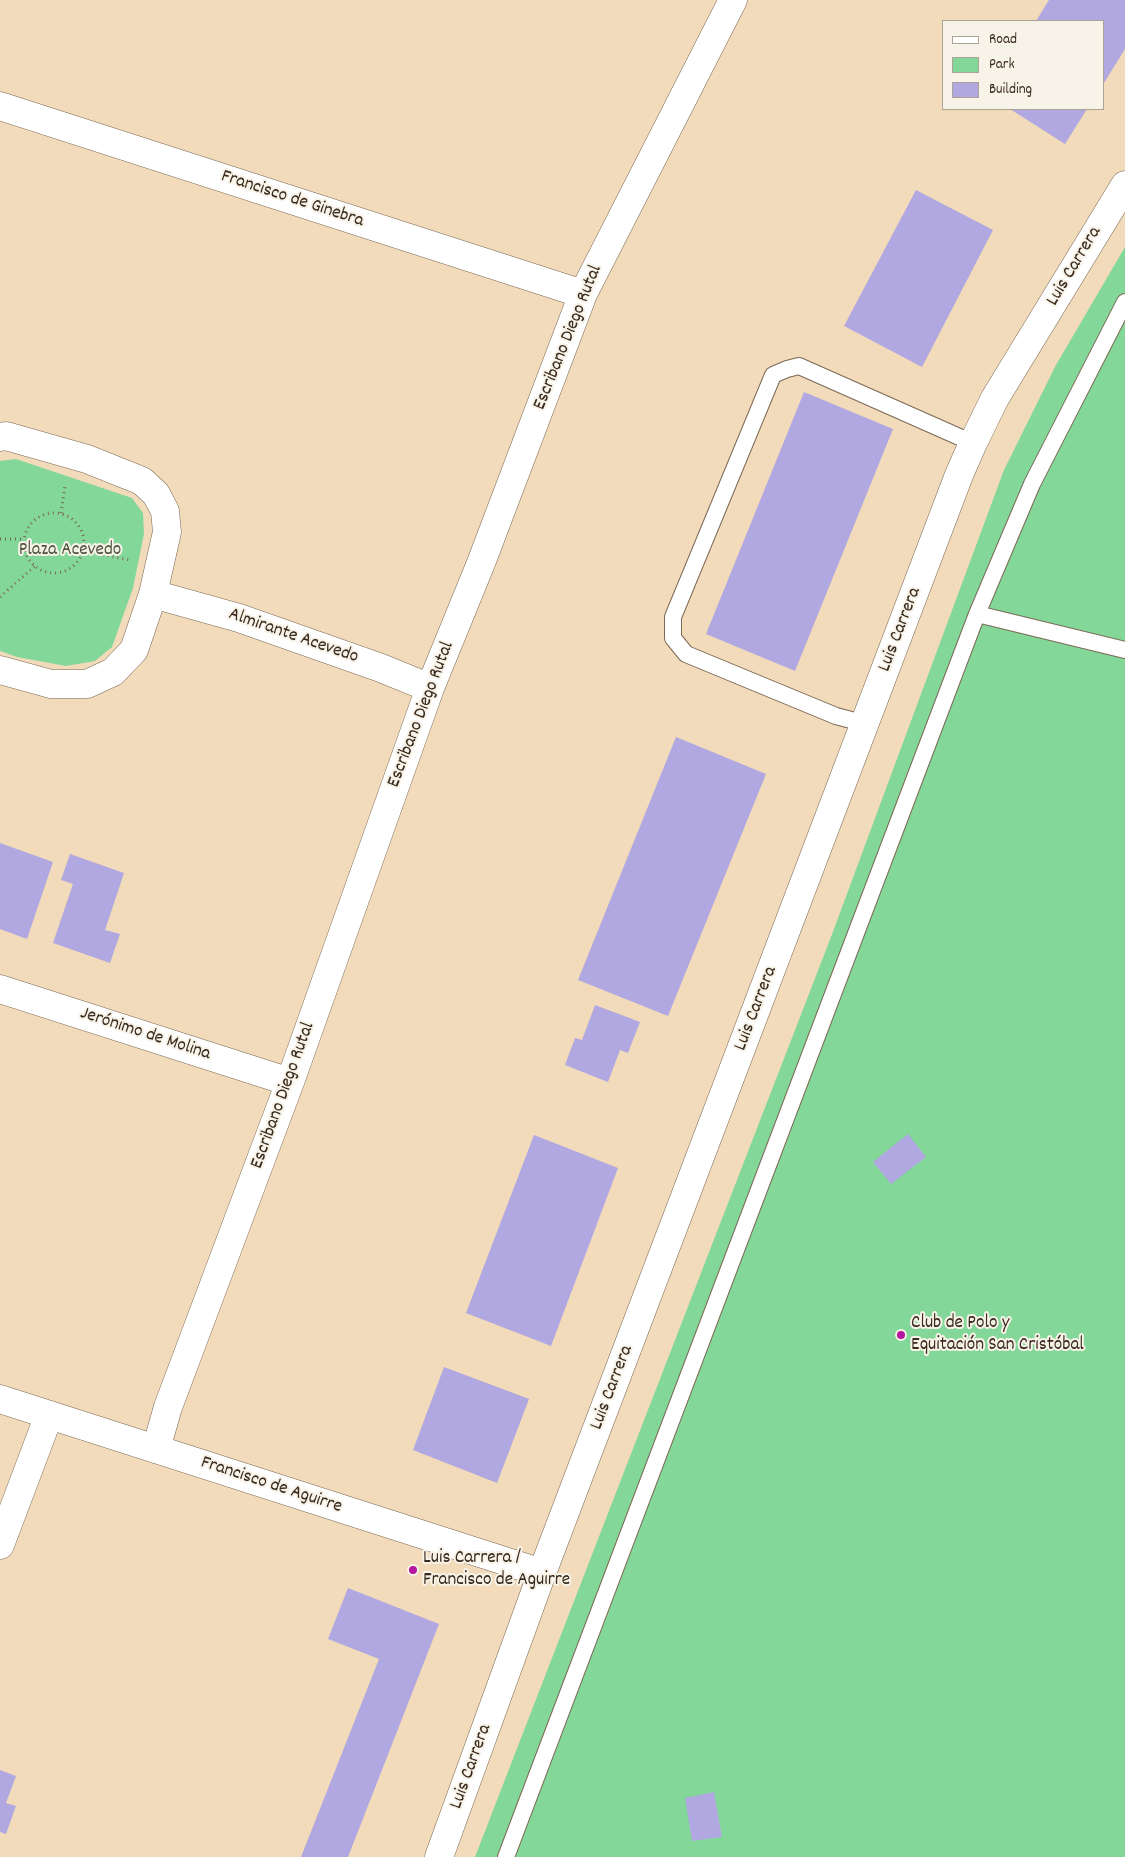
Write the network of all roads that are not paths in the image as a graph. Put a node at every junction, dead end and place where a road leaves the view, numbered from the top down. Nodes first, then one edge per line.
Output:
1 (734, 0) edge
2 (0, 106) edge
3 (1125, 185) edge
4 (583, 294) junction
5 (1125, 302) edge
6 (0, 437) edge
7 (973, 443) junction
8 (153, 594) junction
9 (977, 614) junction
10 (1125, 650) edge
11 (0, 670) edge
12 (430, 688) junction
13 (866, 724) junction
14 (0, 989) edge
15 (290, 1082) junction
16 (0, 1399) edge
17 (49, 1415) junction
18 (156, 1449) junction
19 (0, 1545) edge
20 (542, 1573) junction
21 (439, 1857) edge
22 (506, 1857) edge

1 - 4 street, Escribano Diego Rutal
2 - 4 street, Francisco de Ginebra
3 - 7 street, Luis Carrera
4 - 12 street, Escribano Diego Rutal
5 - 9 lane
6 - 8 street
7 - 13 street, Luis Carrera
7 - 13 lane
8 - 11 street
8 - 12 street, Almirante Acevedo
9 - 10 lane
9 - 22 lane
12 - 15 street, Escribano Diego Rutal
13 - 20 street, Luis Carrera
14 - 15 street, Jerónimo de Molina
15 - 18 street, Escribano Diego Rutal
16 - 17 street, Francisco de Aguirre
17 - 18 street, Francisco de Aguirre
17 - 19 street
18 - 20 street, Francisco de Aguirre
20 - 21 street, Luis Carrera

